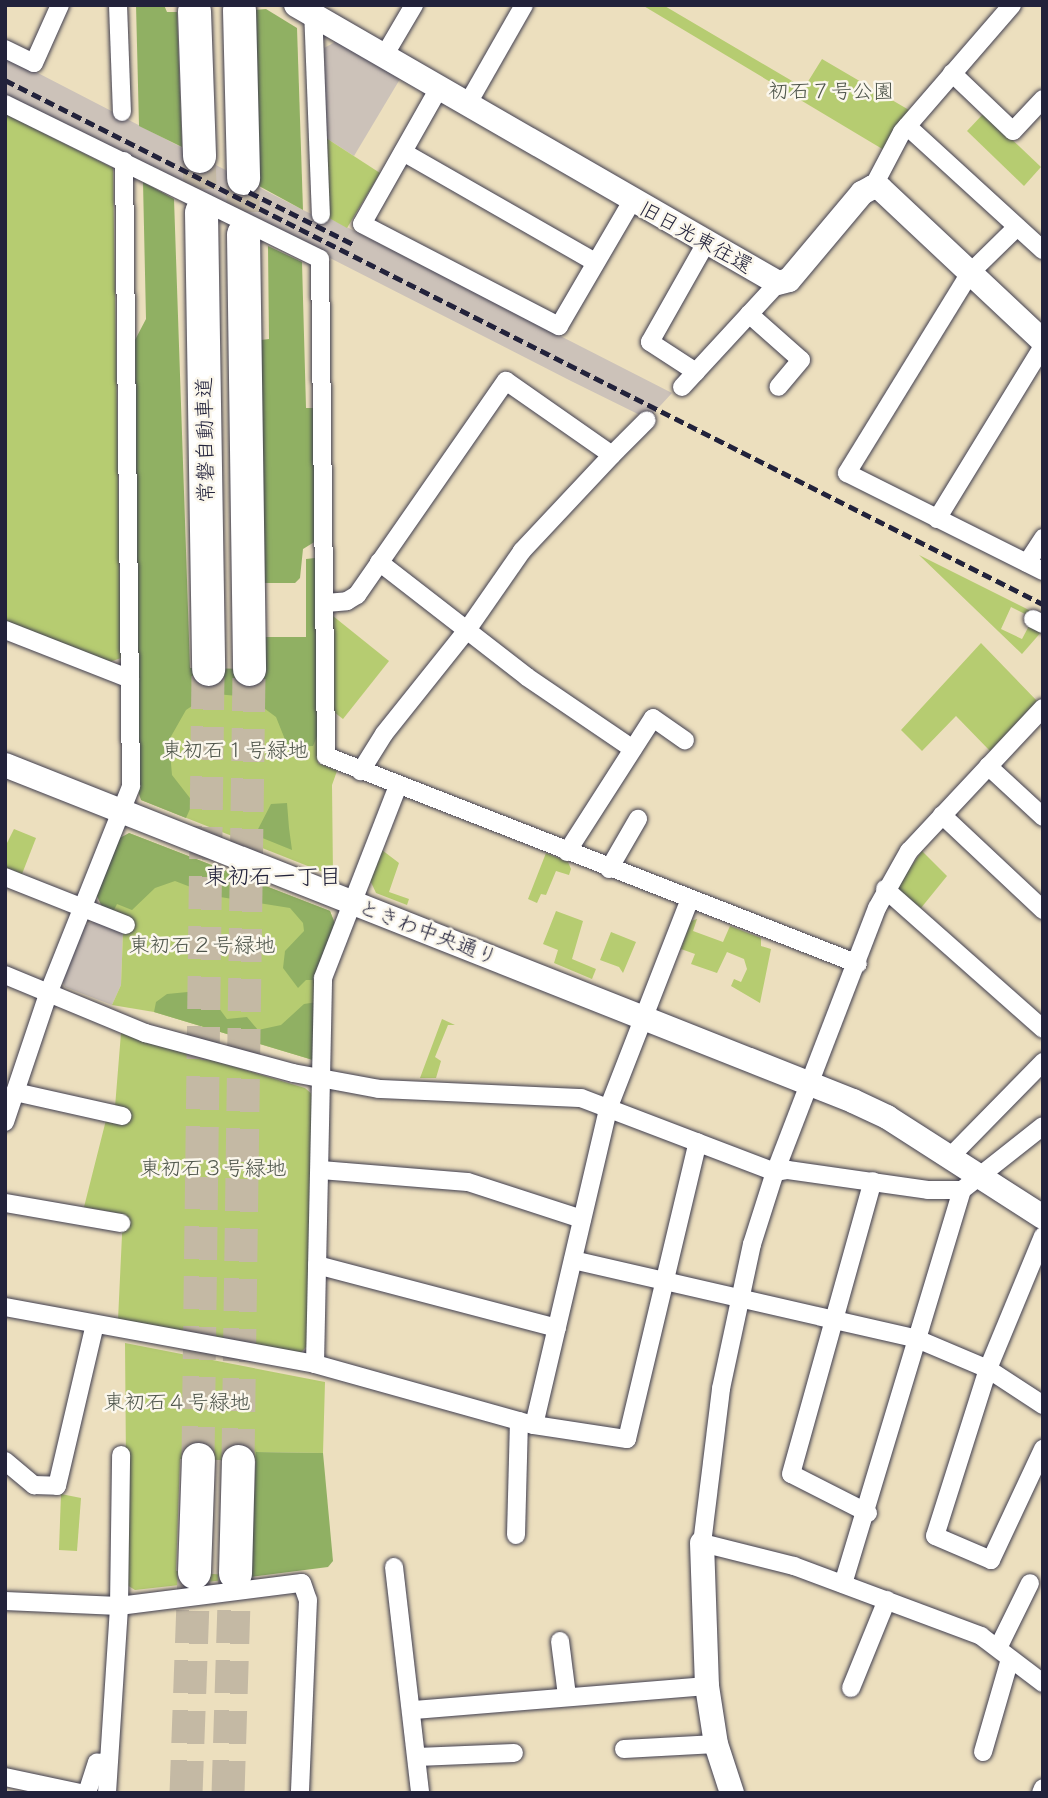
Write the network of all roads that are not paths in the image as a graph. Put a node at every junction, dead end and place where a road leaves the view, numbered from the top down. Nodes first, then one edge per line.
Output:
1 (60, 5) edge
2 (118, 5) edge
3 (414, 5) edge
4 (524, 5) edge
5 (1004, 7) edge
6 (307, 9) edge
7 (239, 10) dead end
8 (194, 11) dead end
9 (5, 49) edge
10 (384, 57) junction
11 (952, 73) junction
12 (439, 88) junction
13 (1043, 99) edge
14 (5, 104) edge
15 (467, 105) junction
16 (122, 111) dead end
17 (907, 126) junction
18 (403, 152) junction
19 (199, 156) tunnel mouth
20 (124, 161) junction
21 (243, 178) tunnel mouth
22 (873, 187) junction
23 (632, 201) junction
24 (201, 212) tunnel mouth
25 (321, 215) dead end
26 (1017, 227) junction
27 (243, 234) tunnel mouth
28 (706, 243) junction
29 (1043, 250) edge
30 (595, 262) junction
31 (970, 273) junction
32 (778, 283) junction
33 (749, 314) junction
34 (1043, 344) edge
35 (696, 372) junction
36 (682, 387) dead end
37 (778, 387) dead end
38 (647, 420) dead end
39 (612, 455) junction
40 (937, 519) junction
41 (1043, 538) edge
42 (379, 562) junction
43 (1035, 567) edge
44 (326, 603) junction
45 (5, 629) edge
46 (467, 630) junction
47 (208, 668) tunnel mouth
48 (249, 669) tunnel mouth
49 (130, 679) junction
50 (1043, 708) edge
51 (685, 740) dead end
52 (633, 749) junction
53 (5, 765) edge
54 (988, 765) junction
55 (361, 771) junction
56 (398, 786) junction
57 (122, 811) junction
58 (942, 815) junction
59 (1043, 817) edge
60 (638, 819) dead end
61 (567, 852) junction
62 (609, 869) junction
63 (5, 877) edge
64 (885, 889) junction
65 (688, 901) junction
66 (352, 902) junction
67 (83, 908) junction
68 (1043, 910) edge
69 (125, 925) dead end
70 (858, 964) junction
71 (5, 975) edge
72 (48, 994) junction
73 (643, 1016) junction
74 (1043, 1029) edge
75 (1043, 1062) edge
76 (323, 1079) junction
77 (812, 1084) junction
78 (15, 1092) junction
79 (608, 1109) junction
80 (122, 1116) dead end
81 (5, 1122) edge
82 (1043, 1126) edge
83 (698, 1142) junction
84 (951, 1156) junction
85 (321, 1170) junction
86 (775, 1172) junction
87 (873, 1181) junction
88 (971, 1183) junction
89 (5, 1203) edge
90 (1043, 1217) edge
91 (582, 1219) junction
92 (121, 1223) dead end
93 (1043, 1236) edge
94 (573, 1260) junction
95 (317, 1265) junction
96 (666, 1281) junction
97 (741, 1298) junction
98 (5, 1307) edge
99 (835, 1320) junction
100 (95, 1324) junction
101 (557, 1328) junction
102 (917, 1339) junction
103 (315, 1364) junction
104 (988, 1368) junction
105 (1043, 1405) edge
106 (527, 1423) junction
107 (1043, 1449) edge
108 (121, 1455) dead end
109 (198, 1459) tunnel mouth
110 (5, 1461) edge
111 (239, 1461) tunnel mouth
112 (869, 1513) junction
113 (516, 1535) dead end
114 (702, 1544) junction
115 (394, 1567) dead end
116 (194, 1572) tunnel mouth
117 (235, 1573) tunnel mouth
118 (1030, 1583) dead end
119 (844, 1584) junction
120 (887, 1600) junction
121 (5, 1601) edge
122 (119, 1606) junction
123 (560, 1640) dead end
124 (1005, 1653) junction
125 (1043, 1683) edge
126 (707, 1686) junction
127 (851, 1688) dead end
128 (567, 1696) junction
129 (414, 1710) junction
130 (716, 1744) junction
131 (624, 1749) dead end
132 (983, 1752) dead end
133 (514, 1753) dead end
134 (417, 1757) junction
135 (108, 1762) junction
136 (5, 1777) edge
137 (80, 1793) edge
138 (87, 1793) edge
139 (107, 1793) edge
140 (300, 1793) edge
141 (420, 1793) edge
142 (732, 1793) edge

1 - 9 street
2 - 16 street
3 - 10 street
4 - 15 street
5 - 11 street
6 - 10 street, 旧日光東往還
6 - 25 street
7 - 21 highway
8 - 19 highway
10 - 12 street, 旧日光東往還
11 - 13 street
11 - 17 street
12 - 15 street, 旧日光東往還
12 - 18 street
14 - 20 street
15 - 23 street, 旧日光東往還
17 - 22 street
17 - 26 street
18 - 30 street
18 - 30 street
20 - 44 street
20 - 49 street
22 - 31 street
22 - 32 street, 旧日光東往還
23 - 28 street, 旧日光東往還
23 - 30 street
24 - 47 highway, 常磐自動車道
26 - 29 street
26 - 31 street
27 - 48 highway, 常磐自動車道
28 - 32 street, 旧日光東往還
28 - 35 street
31 - 34 street
31 - 40 street
32 - 33 street
33 - 35 street
33 - 37 street
34 - 40 street
35 - 36 street
38 - 39 street
39 - 42 street
39 - 46 street
40 - 43 street
41 - 43 street
42 - 44 street
42 - 46 street
44 - 55 street
45 - 49 street
46 - 52 street
46 - 55 street
49 - 57 street
50 - 54 street
51 - 52 street
52 - 61 street
53 - 57 street, ときわ中央通り
54 - 58 street
54 - 59 street
55 - 56 street
56 - 61 street
56 - 66 street
57 - 66 street, ときわ中央通り
57 - 67 street
58 - 64 street
58 - 68 street
60 - 62 street
61 - 62 street
62 - 65 street
63 - 67 street
64 - 70 street
64 - 74 street
65 - 70 street
65 - 73 street
66 - 73 street, ときわ中央通り
66 - 76 street
67 - 69 street
67 - 72 street
70 - 77 street
71 - 72 street
72 - 76 street
72 - 78 street
73 - 77 street, ときわ中央通り
73 - 79 street
75 - 84 street
76 - 79 street
76 - 85 street
77 - 84 street, ときわ中央通り
77 - 86 street
78 - 80 street
78 - 81 street
79 - 83 street
79 - 91 street
82 - 88 street
83 - 86 street
83 - 96 street
84 - 88 street, ときわ中央通り
85 - 91 street
85 - 95 street
86 - 87 street
86 - 97 street
87 - 88 street
87 - 99 street
88 - 90 street, ときわ中央通り
88 - 102 street
89 - 92 street
91 - 94 street
93 - 104 street
94 - 96 street
94 - 101 street
95 - 101 street
95 - 103 street
96 - 97 street
96 - 106 street
97 - 99 street
97 - 114 street
98 - 100 street
99 - 102 street
99 - 112 street
100 - 103 street
100 - 110 street
101 - 106 street
102 - 104 street
102 - 112 street
103 - 106 street
104 - 105 street
104 - 107 street
106 - 113 street
108 - 122 street
109 - 116 highway
111 - 117 highway
112 - 119 street
114 - 119 street
114 - 126 street
115 - 129 street
118 - 124 street
119 - 120 street
120 - 124 street
120 - 127 street
121 - 122 street
122 - 135 street
122 - 140 street
123 - 128 street
124 - 125 street
124 - 132 street
126 - 128 street
126 - 130 street
128 - 129 street
129 - 134 street
130 - 131 street
130 - 142 street
133 - 134 street
134 - 141 street
135 - 138 street
135 - 139 street
136 - 137 street

